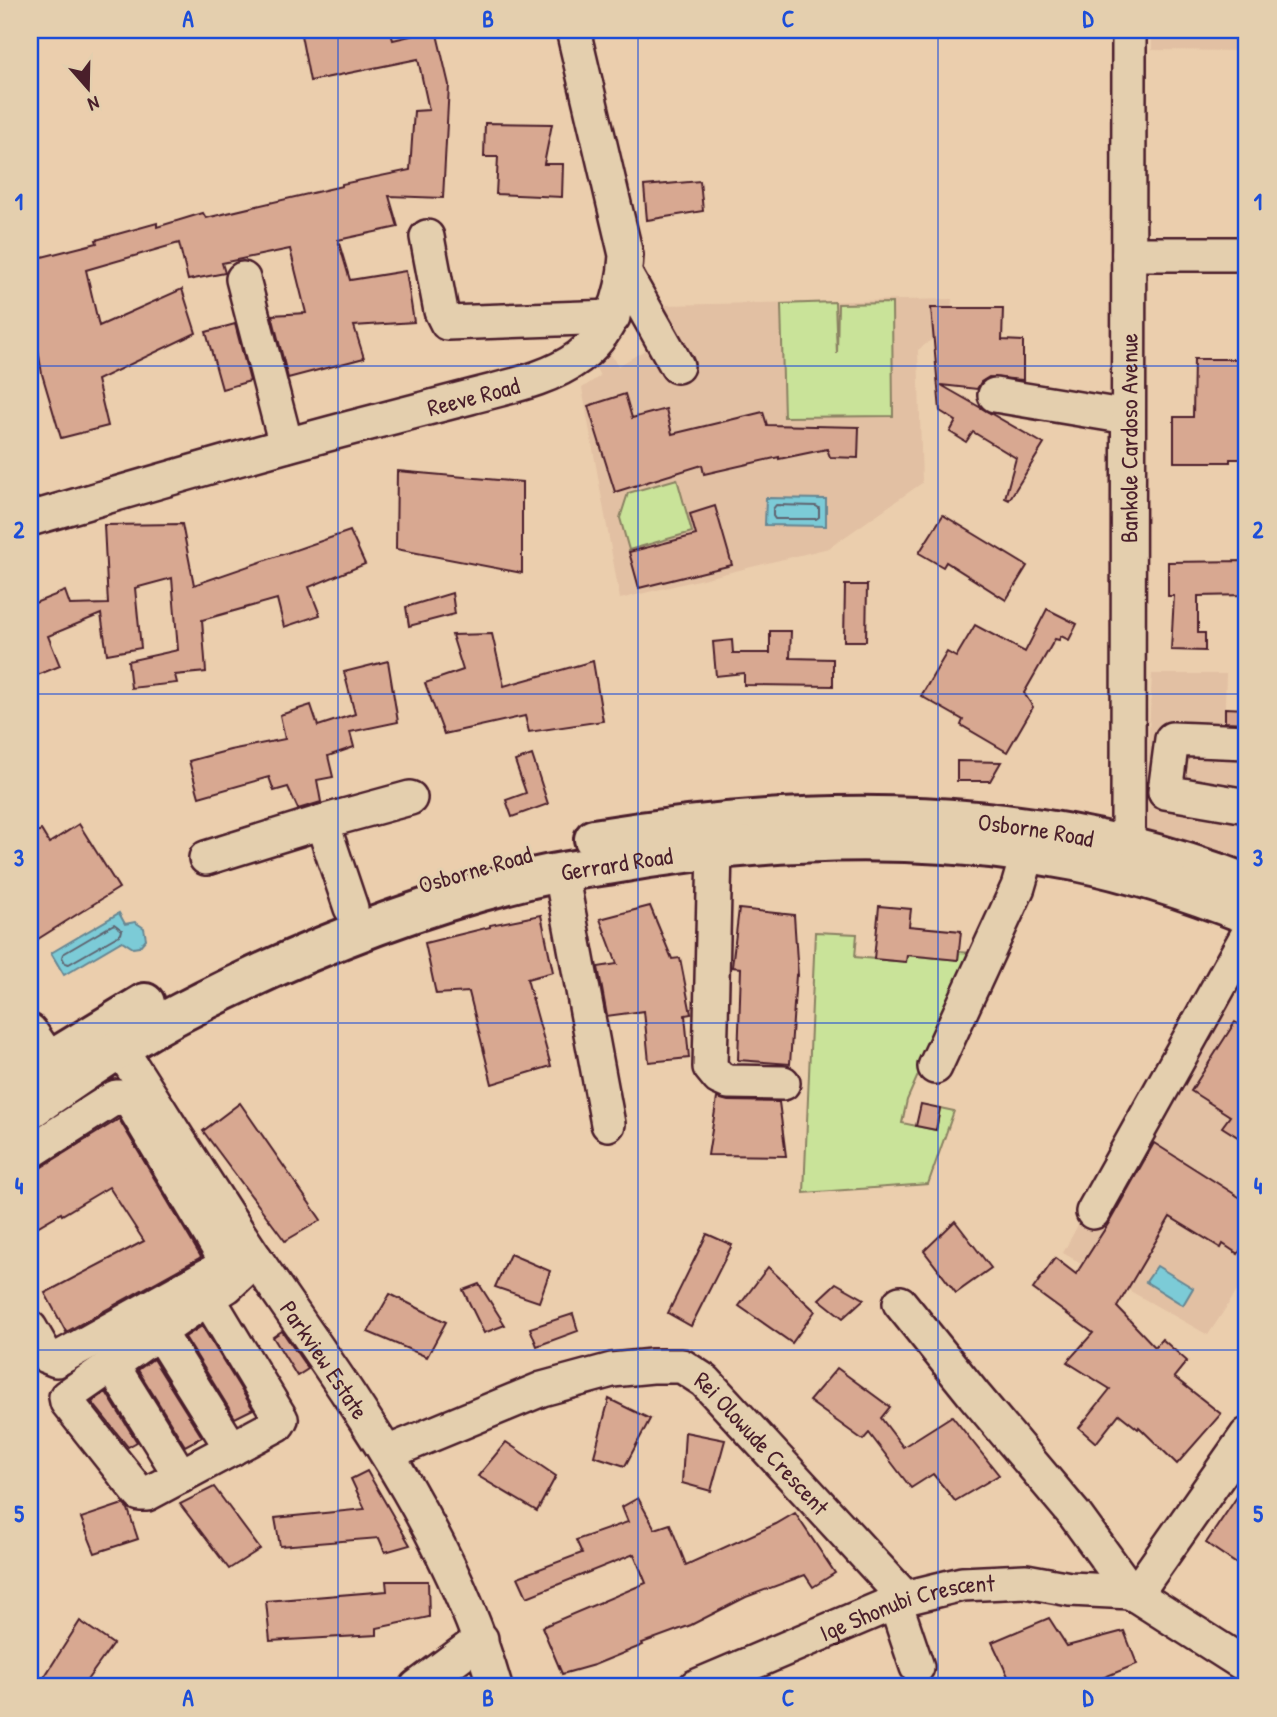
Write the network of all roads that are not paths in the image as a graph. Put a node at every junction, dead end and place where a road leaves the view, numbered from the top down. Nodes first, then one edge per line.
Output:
1 (573, 30) edge
2 (1129, 30) edge
3 (427, 237) dead end
4 (1129, 254) junction
5 (1247, 254) edge
6 (625, 274) junction
7 (243, 279) dead end
8 (612, 317) junction
9 (677, 366) dead end
10 (995, 395) dead end
11 (1128, 417) junction
12 (286, 445) junction
13 (30, 519) edge
14 (1247, 742) edge
15 (410, 797) dead end
16 (1247, 806) edge
17 (322, 822) junction
18 (1128, 846) junction
19 (715, 849) junction
20 (1028, 853) junction
21 (206, 858) dead end
22 (561, 873) junction
23 (1247, 884) edge
24 (351, 908) junction
25 (1247, 914) edge
26 (1247, 936) edge
27 (120, 1048) junction
28 (36, 1055) edge
29 (935, 1067) dead end
30 (783, 1083) dead end
31 (30, 1109) edge
32 (608, 1124) dead end
33 (30, 1152) edge
34 (1093, 1212) dead end
35 (256, 1259) junction
36 (208, 1298) junction
37 (900, 1303) dead end
38 (30, 1328) edge
39 (159, 1332) junction
40 (112, 1365) junction
41 (1247, 1435) edge
42 (232, 1449) junction
43 (387, 1453) junction
44 (181, 1476) junction
45 (1133, 1593) junction
46 (900, 1600) junction
47 (481, 1639) junction
48 (1247, 1666) edge
49 (917, 1667) dead end
50 (418, 1687) edge
51 (495, 1687) edge
52 (695, 1687) edge

1 - 6 street, Reeve Road
2 - 4 street, Bankole Cardoso Avenue
3 - 8 street
4 - 5 street
4 - 11 street, Bankole Cardoso Avenue
6 - 8 street, Reeve Road
6 - 9 street
7 - 12 street
8 - 12 street, Reeve Road
10 - 11 street
11 - 18 street, Bankole Cardoso Avenue
12 - 13 street, Reeve Road
14 - 16 street
15 - 17 street
17 - 21 street
17 - 24 street
18 - 23 main road, Osborne Road
18 - 24 main road, Osborne Road
19 - 20 main road, Gerrard Road
19 - 22 main road, Gerrard Road
19 - 30 street
20 - 25 main road, Gerrard Road
20 - 29 street
22 - 27 main road, Gerrard Road
22 - 32 street
24 - 28 main road, Osborne Road
26 - 34 street
27 - 31 main road, Gerrard Road
27 - 35 street, Parkview Estate
33 - 38 street
35 - 36 street
35 - 43 street, Parkview Estate
36 - 39 street
36 - 42 street
37 - 45 street
39 - 40 street
39 - 42 street
40 - 44 street
40 - 44 street
41 - 45 street
42 - 44 street
43 - 46 street, Rei Olowude Crescent
43 - 47 street, Parkview Estate
45 - 46 street, Ige Shonubi Crescent
45 - 48 street
46 - 49 street
46 - 52 street, Ige Shonubi Crescent
47 - 50 street
47 - 51 street, Parkview Estate

